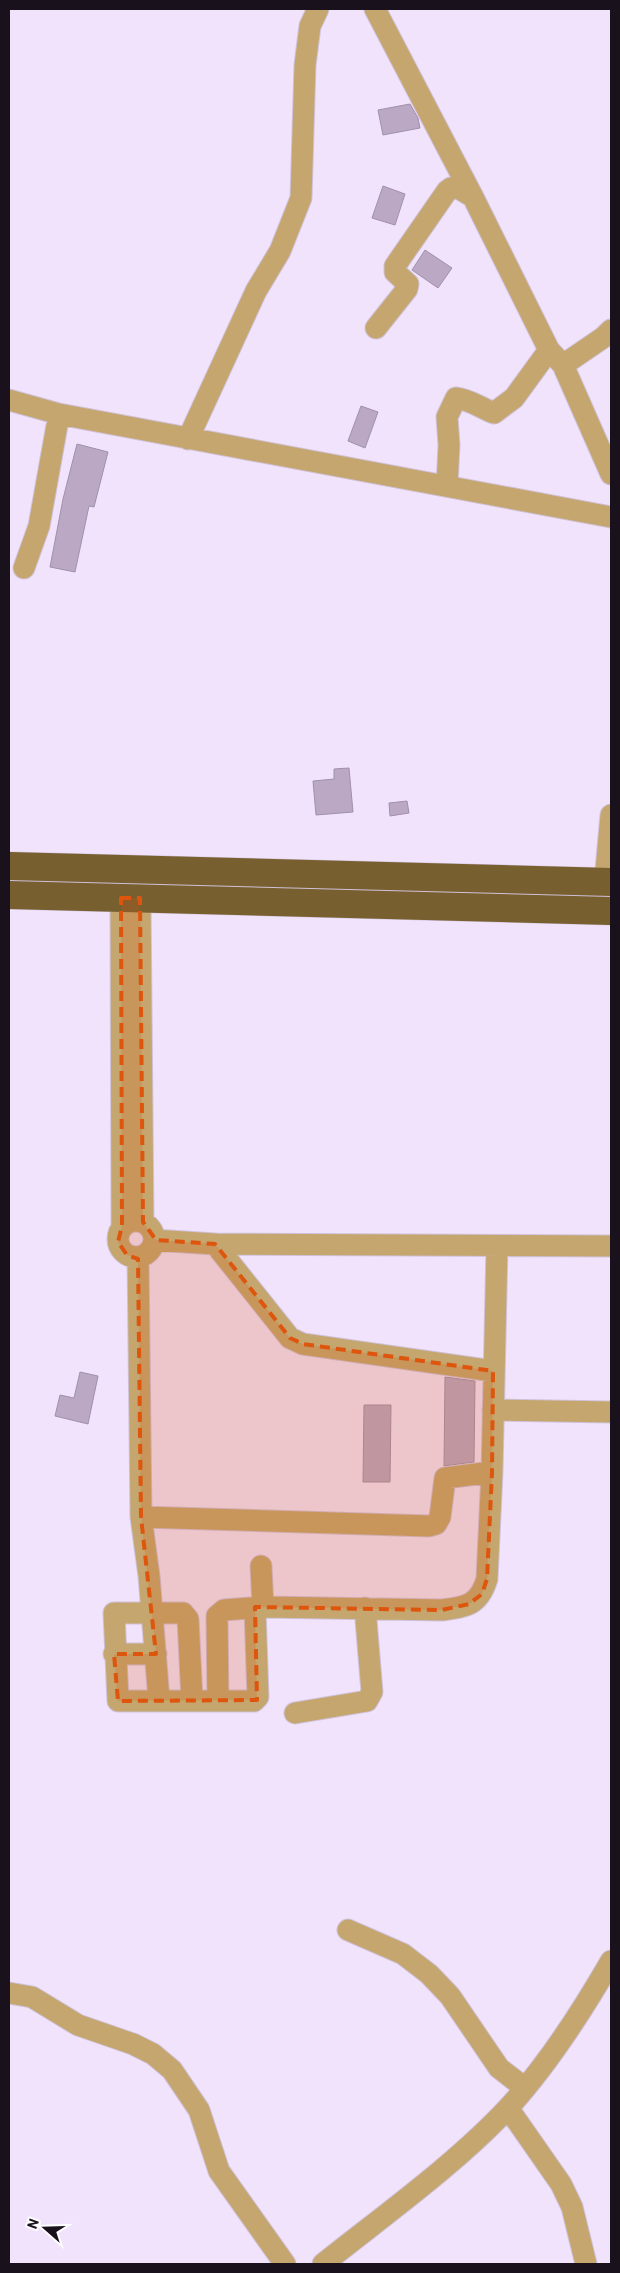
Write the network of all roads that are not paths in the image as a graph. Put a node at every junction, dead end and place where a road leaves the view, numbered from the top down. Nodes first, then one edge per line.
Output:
1 (318, 9) edge
2 (375, 9) edge
3 (473, 197) junction
4 (376, 328) dead end
5 (611, 330) edge
6 (556, 358) junction
7 (9, 400) edge
8 (60, 414) junction
9 (188, 439) junction
10 (611, 474) edge
11 (447, 486) junction
12 (611, 517) edge
13 (24, 568) dead end
14 (611, 815) edge
15 (9, 866) edge
16 (608, 882) edge
17 (9, 894) edge
18 (131, 898) junction
19 (611, 911) edge
20 (140, 1229) junction
21 (215, 1244) junction
22 (497, 1246) junction
23 (611, 1246) edge
24 (138, 1257) junction
25 (493, 1371) junction
26 (493, 1410) junction
27 (611, 1412) edge
28 (492, 1472) junction
29 (141, 1517) junction
30 (261, 1566) dead end
31 (259, 1608) junction
32 (365, 1608) junction
33 (152, 1613) junction
34 (217, 1653) junction
35 (114, 1654) junction
36 (156, 1654) junction
37 (190, 1654) junction
38 (159, 1700) junction
39 (192, 1700) junction
40 (218, 1701) junction
41 (294, 1713) dead end
42 (348, 1930) dead end
43 (611, 1961) edge
44 (9, 1994) edge
45 (525, 2088) junction
46 (508, 2108) junction
47 (285, 2264) edge
48 (323, 2264) edge
49 (586, 2264) edge

1 - 9 street
2 - 3 street
3 - 4 street
3 - 6 street
5 - 6 street
6 - 10 street
6 - 11 street
7 - 8 street
8 - 9 street
8 - 13 street
9 - 11 street
11 - 12 street
14 - 16 street
15 - 16 highway
17 - 18 highway
18 - 19 highway
18 - 20 street
20 - 21 street
20 - 24 street
20 - 24 street
21 - 22 street
21 - 25 street
22 - 23 street
22 - 25 street
24 - 29 street
25 - 26 street
26 - 27 street
26 - 28 street
28 - 29 street
28 - 32 street
29 - 33 street
30 - 31 street
31 - 32 street
31 - 34 street
31 - 40 street
32 - 41 street
33 - 35 street
33 - 36 street
33 - 37 street
34 - 37 street
34 - 40 street
35 - 36 street
35 - 38 street
36 - 38 street
37 - 39 street
38 - 39 street
39 - 40 street
42 - 45 street
43 - 45 street
44 - 47 street
45 - 46 street
46 - 48 street
46 - 49 street

